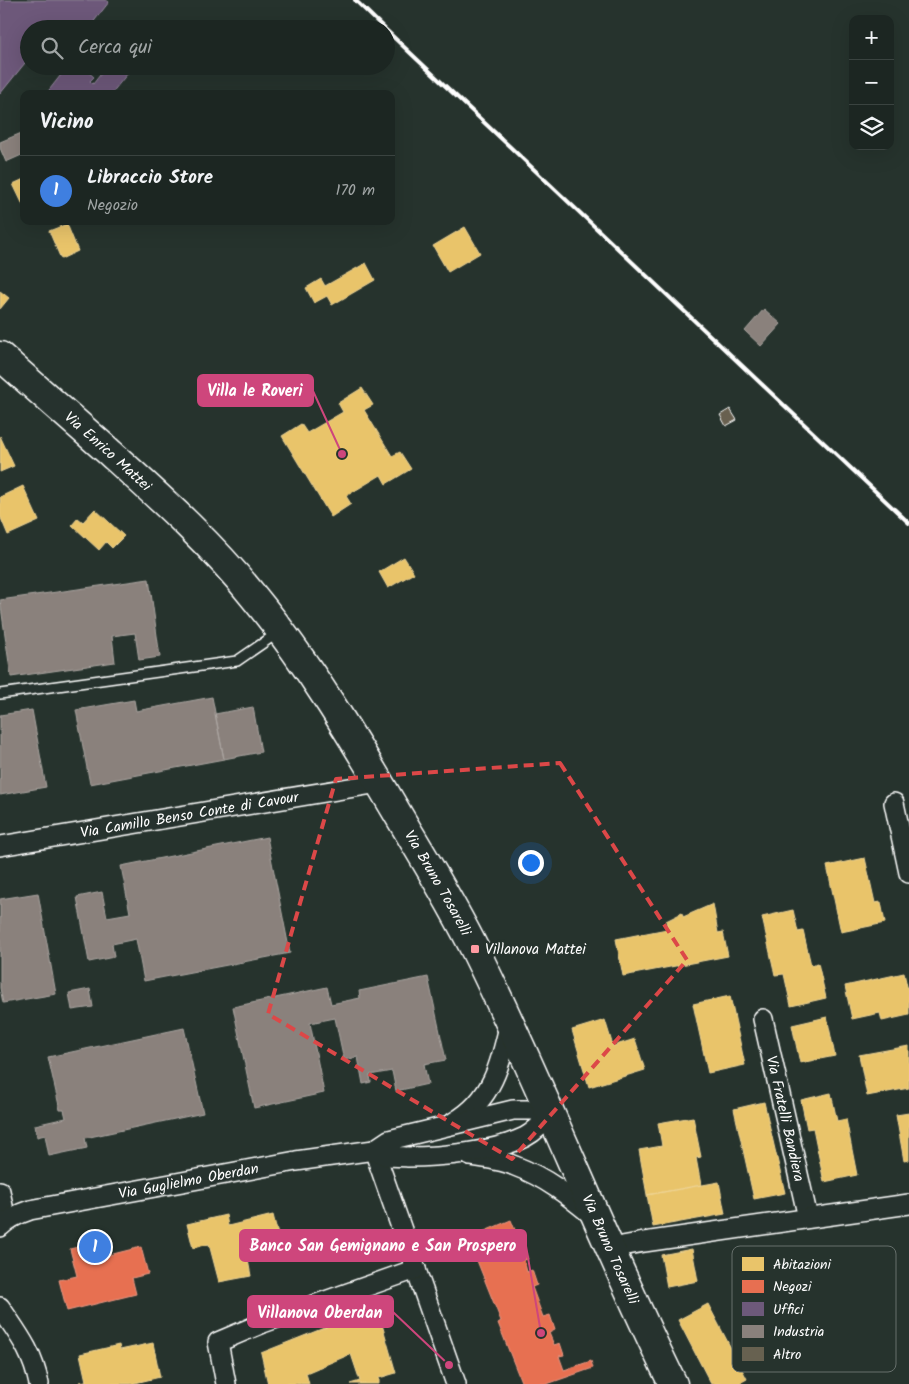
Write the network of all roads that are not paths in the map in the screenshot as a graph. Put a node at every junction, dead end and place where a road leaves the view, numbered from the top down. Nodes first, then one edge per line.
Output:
1 (0, 356) edge
2 (213, 550) joint
3 (280, 631) junction
4 (0, 694) edge
5 (379, 783) junction
6 (894, 802) dead end
7 (0, 846) edge
8 (909, 873) edge
9 (763, 1019) dead end
10 (510, 1022) junction
11 (551, 1114) junction
12 (449, 1125) junction
13 (374, 1150) junction
14 (459, 1154) junction
15 (0, 1191) edge
16 (909, 1204) edge
17 (808, 1218) junction
18 (598, 1221) junction
19 (3, 1224) edge
20 (611, 1248) junction
21 (416, 1270) junction
22 (0, 1307) edge
23 (39, 1384) edge
24 (226, 1384) edge
25 (456, 1384) edge
26 (673, 1384) edge

1 - 2 main road, Via Enrico Mattei
2 - 3 main road, Via Bruno Tosarelli
3 - 4 lane
3 - 5 main road, Via Bruno Tosarelli
5 - 7 street, Via Camillo Benso Conte di Cavour
5 - 10 main road, Via Bruno Tosarelli
6 - 8 street
9 - 17 street, Via Fratelli Bandiera
10 - 11 main road, Via Bruno Tosarelli
10 - 12 street, Via Guglielmo Oberdan
11 - 12 street, Via Guglielmo Oberdan
11 - 14 street, Via Guglielmo Oberdan
11 - 18 main road, Via Bruno Tosarelli
12 - 13 street, Via Guglielmo Oberdan
13 - 14 street, Via Guglielmo Oberdan
13 - 19 street, Via Guglielmo Oberdan
13 - 21 street
14 - 18 street, Via Guglielmo Oberdan
15 - 19 street
16 - 17 street
17 - 20 street
18 - 20 main road, Via Bruno Tosarelli
20 - 26 main road, Via Bruno Tosarelli
21 - 24 street
21 - 25 street
22 - 23 street

